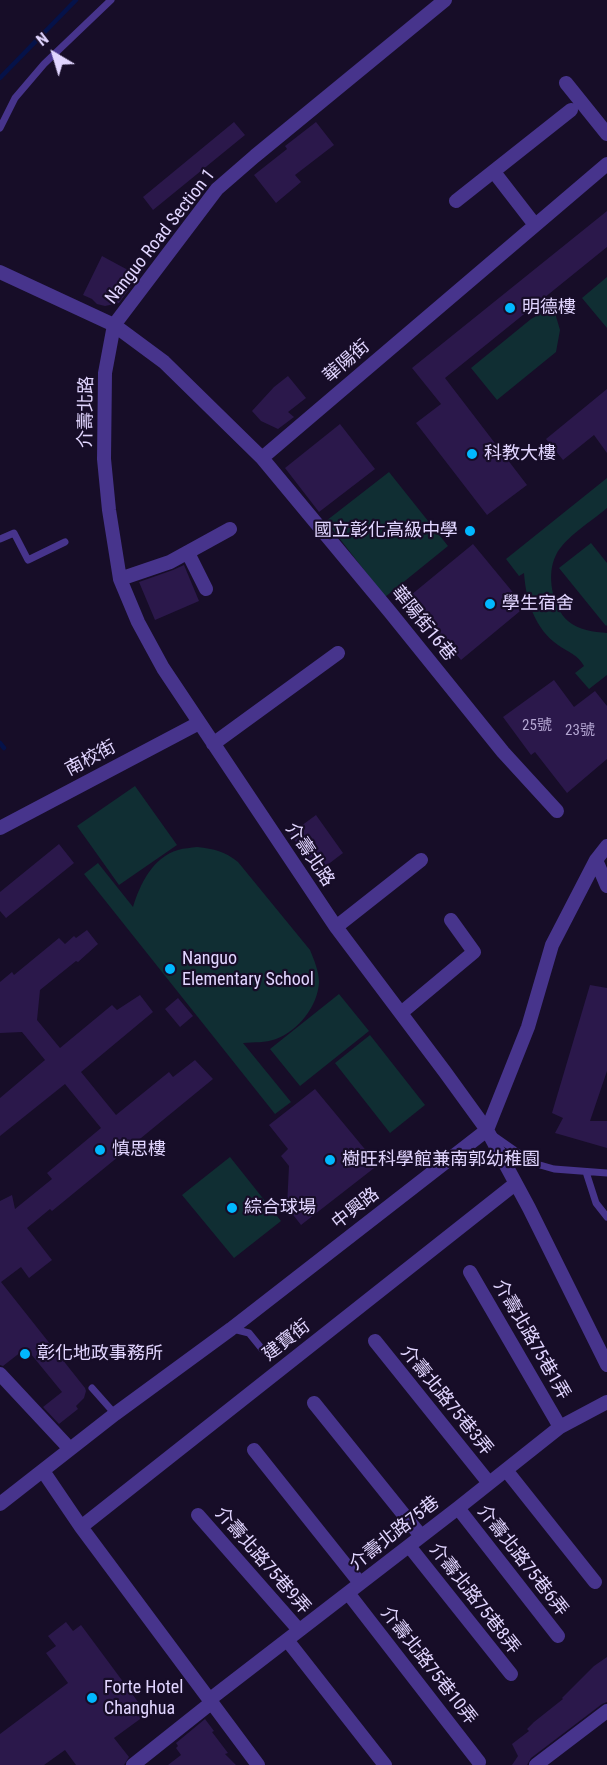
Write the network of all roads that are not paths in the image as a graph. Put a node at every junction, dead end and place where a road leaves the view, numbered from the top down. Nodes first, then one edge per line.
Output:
1 (111, 0) edge
2 (445, 0) edge
3 (566, 83) dead end
4 (571, 110) dead end
5 (0, 128) edge
6 (607, 134) edge
7 (607, 164) edge
8 (494, 172) junction
9 (456, 201) dead end
10 (535, 225) junction
11 (0, 272) edge
12 (114, 325) junction
13 (262, 458) junction
14 (230, 529) dead end
15 (0, 539) edge
16 (65, 542) dead end
17 (188, 553) junction
18 (120, 579) junction
19 (206, 589) dead end
20 (338, 653) dead end
21 (199, 723) junction
22 (213, 744) junction
23 (557, 811) dead end
24 (0, 828) edge
25 (607, 846) edge
26 (421, 860) dead end
27 (596, 860) junction
28 (607, 886) edge
29 (451, 920) dead end
30 (336, 927) junction
31 (400, 1013) junction
32 (487, 1130) junction
33 (586, 1172) junction
34 (607, 1173) edge
35 (516, 1184) junction
36 (607, 1217) edge
37 (470, 1272) dead end
38 (231, 1329) junction
39 (375, 1341) dead end
40 (262, 1349) dead end
41 (607, 1365) edge
42 (0, 1374) edge
43 (92, 1388) dead end
44 (607, 1402) edge
45 (314, 1403) dead end
46 (115, 1414) junction
47 (560, 1427) junction
48 (70, 1449) junction
49 (254, 1450) dead end
50 (506, 1470) junction
51 (43, 1471) junction
52 (489, 1483) junction
53 (0, 1504) edge
54 (458, 1508) junction
55 (198, 1515) dead end
56 (81, 1527) junction
57 (421, 1536) junction
58 (409, 1546) junction
59 (595, 1582) dead end
60 (360, 1583) junction
61 (348, 1593) junction
62 (299, 1630) junction
63 (558, 1636) dead end
64 (287, 1640) junction
65 (511, 1674) dead end
66 (210, 1702) junction
67 (607, 1711) edge
68 (479, 1762) dead end
69 (134, 1765) edge
70 (258, 1765) edge
71 (385, 1765) edge
72 (536, 1765) edge

1 - 5 lane
2 - 12 street, Nanguo Road Section 1
3 - 6 street
4 - 8 street
7 - 10 street, 華陽街
8 - 9 street
8 - 10 street
10 - 13 street, 華陽街
11 - 12 street, Nanguo Road Section 1
12 - 13 street
12 - 18 street, 介壽北路
13 - 23 street, 華陽街16巷
14 - 17 street
15 - 16 lane
17 - 18 street
17 - 19 street
18 - 21 street, 介壽北路
20 - 22 street
21 - 22 street, 介壽北路
21 - 24 street, 南校街
22 - 30 street, 介壽北路
25 - 27 street
26 - 30 street
27 - 28 street
27 - 32 street
29 - 31 street
30 - 31 street, 介壽北路
31 - 32 street, 介壽北路
32 - 33 lane
32 - 35 street, 介壽北路
32 - 38 street, 中興路
33 - 34 lane
33 - 36 lane
35 - 41 street, 介壽北路
35 - 56 street, 建寶街
37 - 47 street, 介壽北路75巷1弄
38 - 40 lane
38 - 46 street, 中興路
39 - 52 street, 介壽北路75巷3弄
42 - 48 street
43 - 46 lane
44 - 47 street, 介壽北路75巷
45 - 57 street
46 - 48 street, 中興路
47 - 50 street, 介壽北路75巷
48 - 51 street, 中興路
49 - 60 street
50 - 52 street, 介壽北路75巷
50 - 59 street
51 - 53 street, 中興路
51 - 56 street
52 - 54 street, 介壽北路75巷
54 - 57 street, 介壽北路75巷
54 - 63 street, 介壽北路75巷6弄
55 - 62 street, 介壽北路75巷9弄
56 - 66 street
57 - 58 street, 介壽北路75巷
58 - 60 street, 介壽北路75巷
58 - 65 street, 介壽北路75巷8弄
60 - 61 street, 介壽北路75巷
61 - 62 street, 介壽北路75巷
61 - 68 street, 介壽北路75巷10弄
62 - 64 street, 介壽北路75巷
64 - 66 street, 介壽北路75巷
64 - 71 street
66 - 69 street, 介壽北路75巷
66 - 70 street
67 - 72 street

